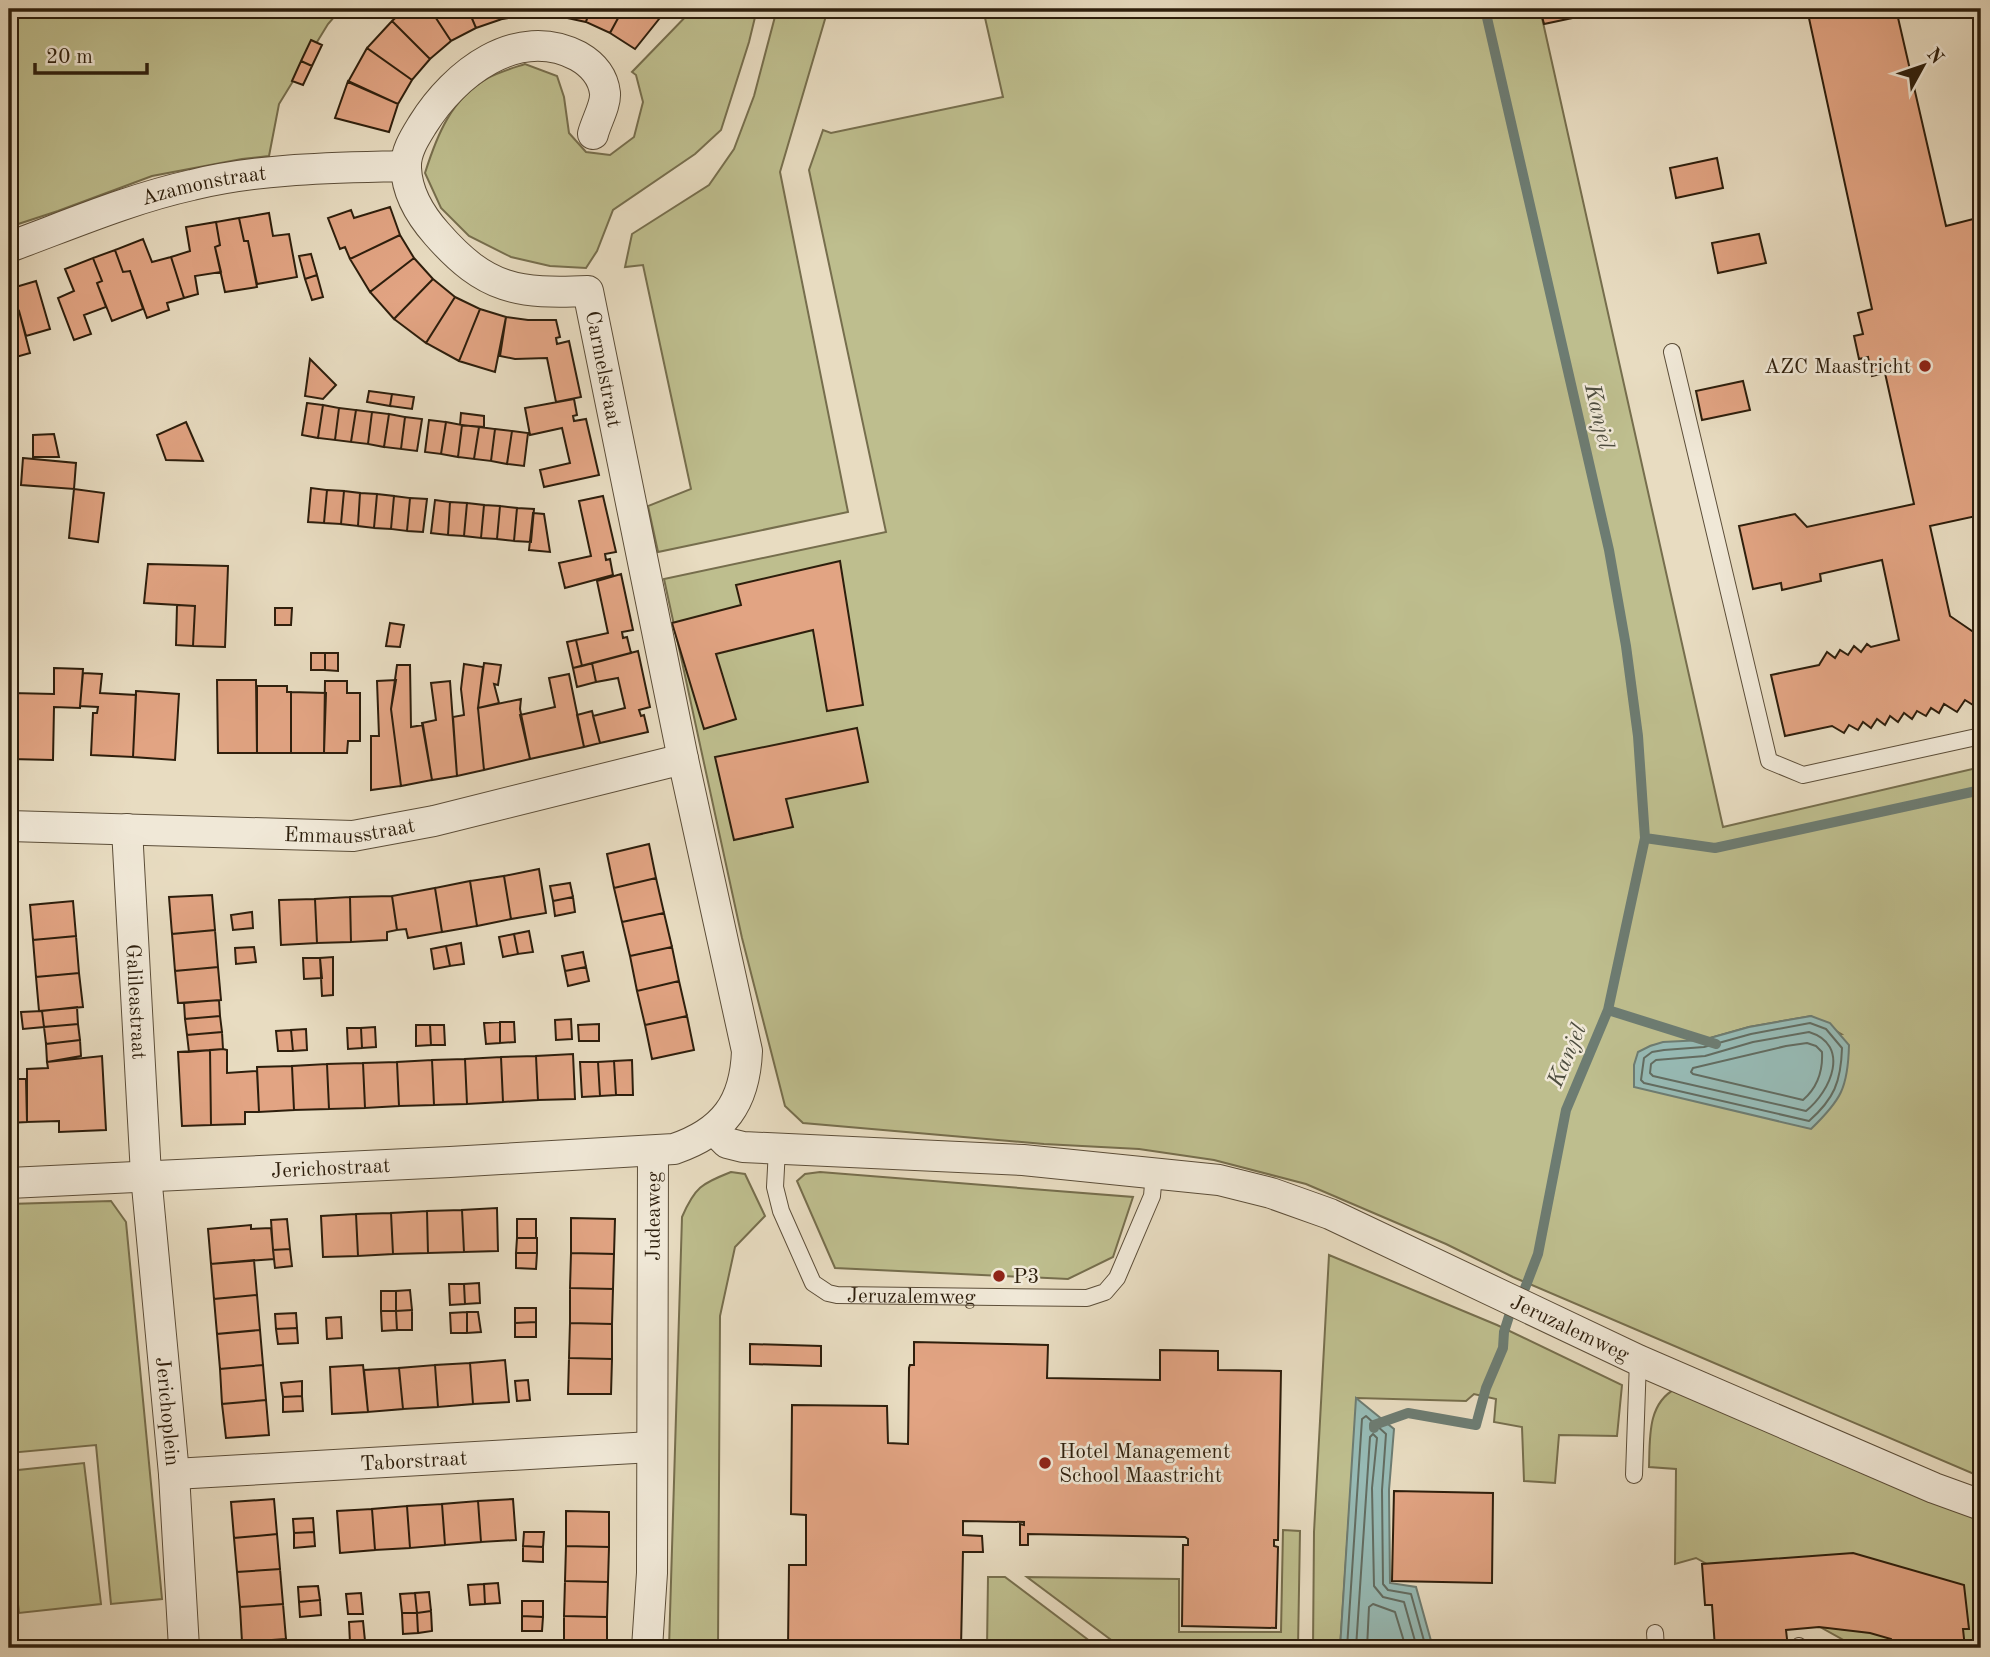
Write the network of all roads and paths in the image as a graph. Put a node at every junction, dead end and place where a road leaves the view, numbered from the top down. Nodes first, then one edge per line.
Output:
1 (593, 134) dead end
2 (406, 166) junction
3 (9, 247) edge
4 (1672, 352) dead end
5 (1981, 736) edge
6 (683, 759) junction
7 (9, 826) edge
8 (127, 829) junction
9 (713, 1130) junction
10 (777, 1149) junction
11 (653, 1152) junction
12 (1154, 1173) junction
13 (146, 1175) junction
14 (9, 1183) edge
15 (1638, 1360) junction
16 (652, 1447) junction
17 (174, 1474) junction
18 (1634, 1475) dead end
19 (1981, 1505) edge
20 (184, 1648) edge
21 (647, 1648) edge

1 - 2 street
2 - 3 street, Azamonstraat
2 - 6 street, Carmelstraat
4 - 5 lane
6 - 8 street, Emmausstraat
6 - 9 street, Judeaweg
7 - 8 street, Emmausstraat
8 - 13 street, Galileastraat
9 - 10 street, Jeruzalemweg
9 - 11 street, Judeaweg
10 - 12 street, Jeruzalemweg
10 - 12 lane, Jeruzalemweg
11 - 13 street, Jerichostraat
11 - 16 street, Judeaweg
12 - 15 street, Jeruzalemweg
13 - 14 street, Jerichostraat
13 - 17 street, Jerichoplein
15 - 18 lane
15 - 19 street, Jeruzalemweg
16 - 17 street, Taborstraat
16 - 21 street, Judeaweg
17 - 20 street, Jerichoplein

